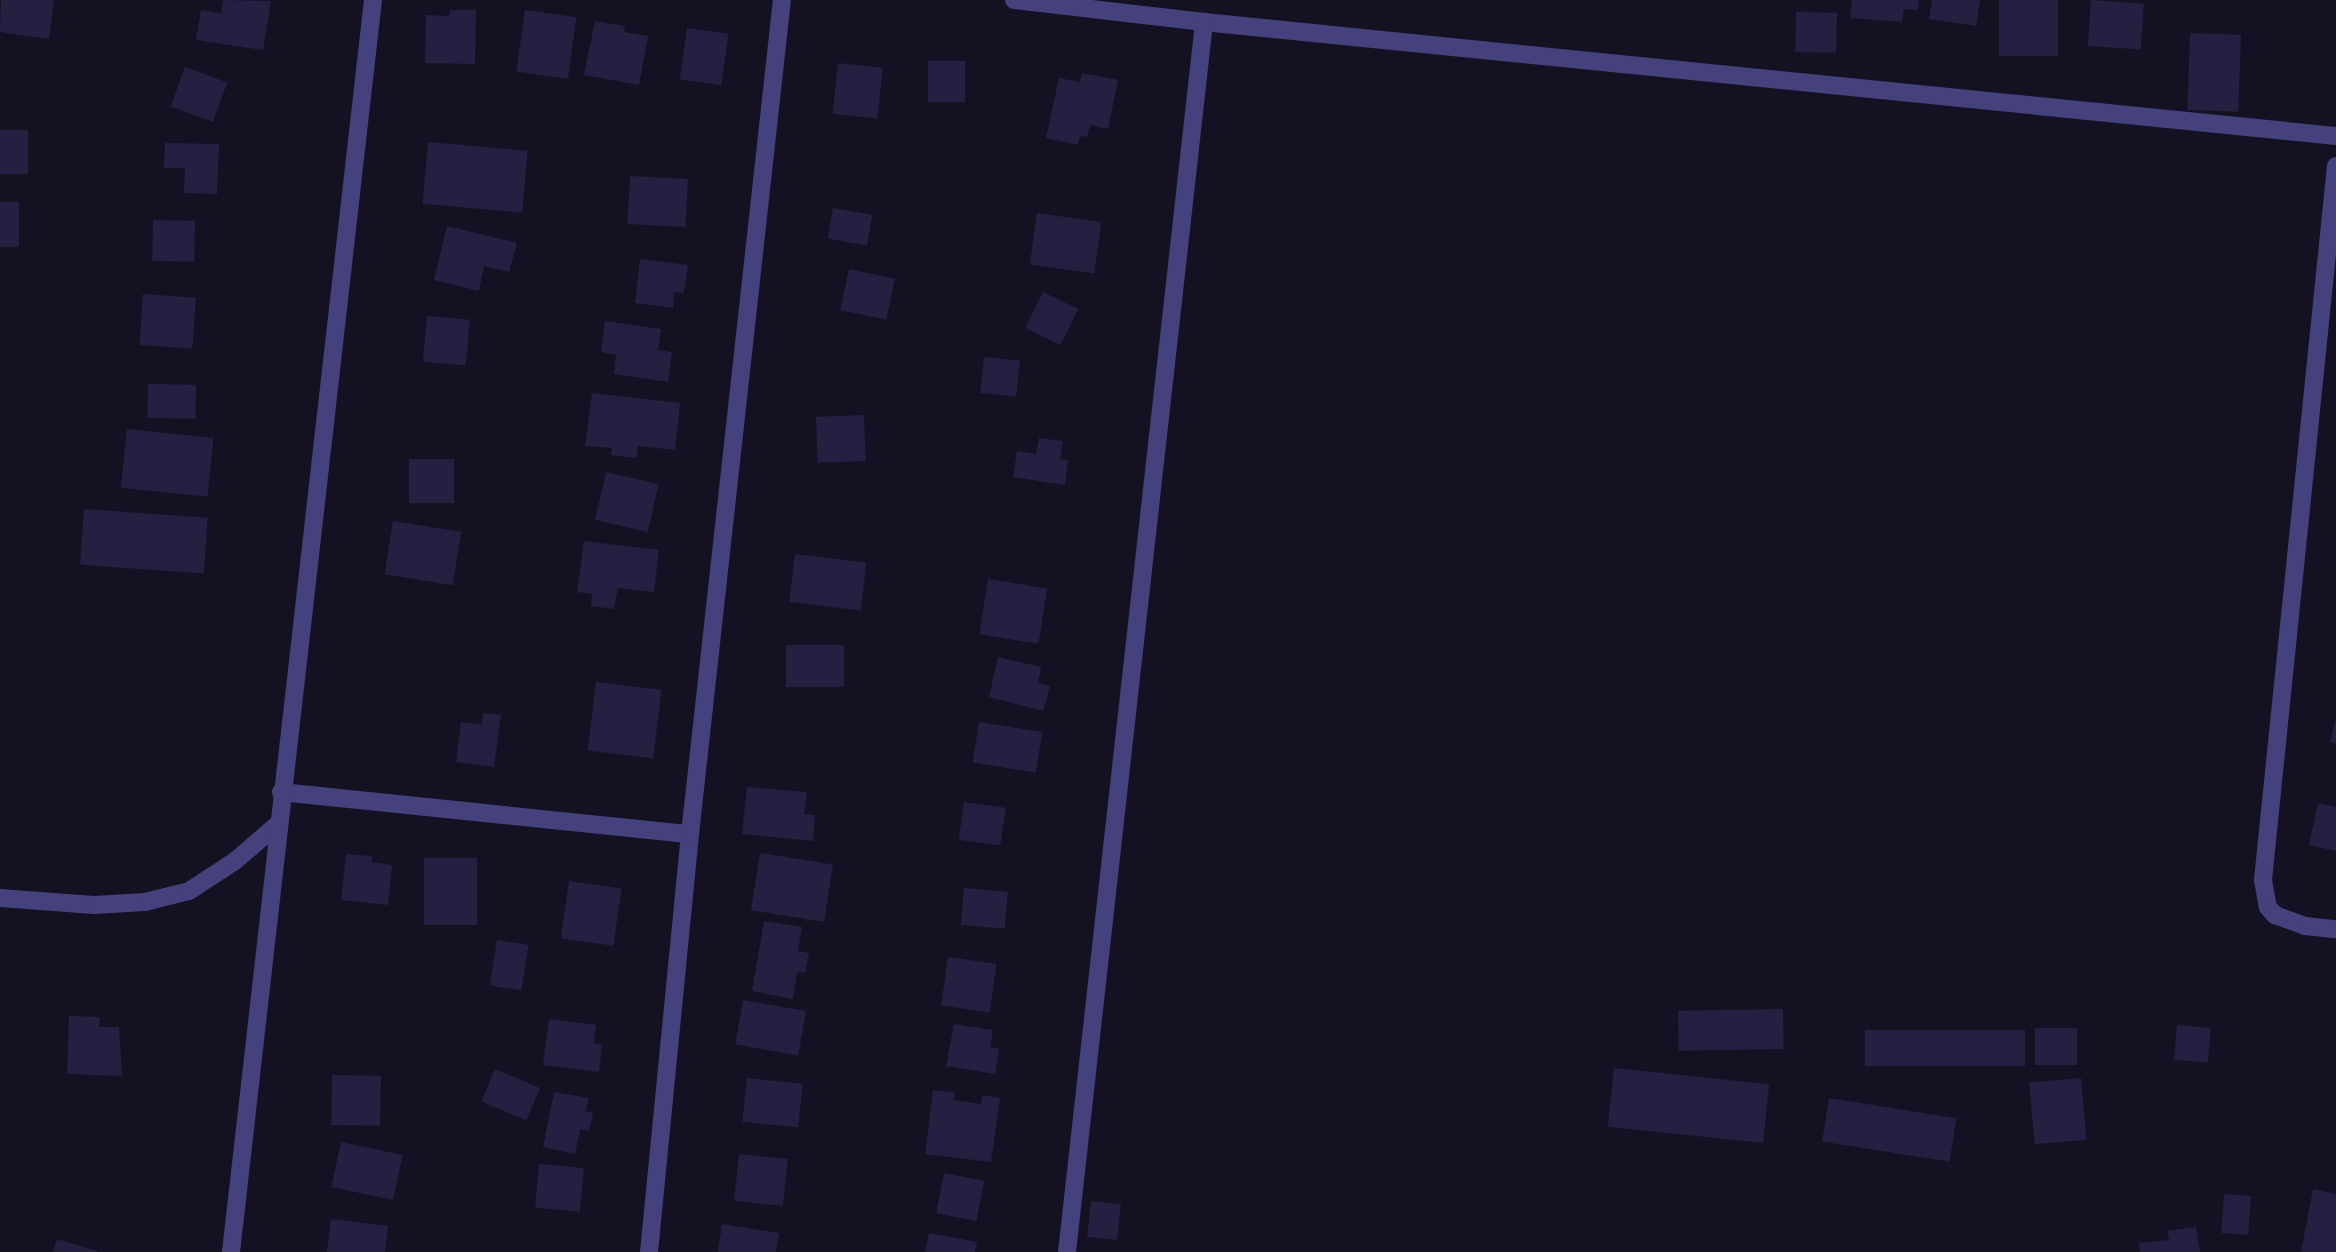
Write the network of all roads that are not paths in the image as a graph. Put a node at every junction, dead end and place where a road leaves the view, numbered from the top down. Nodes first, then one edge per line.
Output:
1 (373, 0) edge
2 (782, 0) edge
3 (1014, 0) edge
4 (1204, 22) junction
5 (2336, 136) edge
6 (2336, 166) edge
7 (281, 792) junction
8 (278, 824) junction
9 (690, 834) junction
10 (0, 898) edge
11 (2336, 929) edge
12 (231, 1252) edge
13 (649, 1252) edge
14 (1067, 1252) edge

1 - 7 street
2 - 9 street
3 - 4 street
4 - 5 street
4 - 14 street
6 - 11 street
7 - 8 street
7 - 9 street
8 - 10 street
8 - 12 street
9 - 13 street

